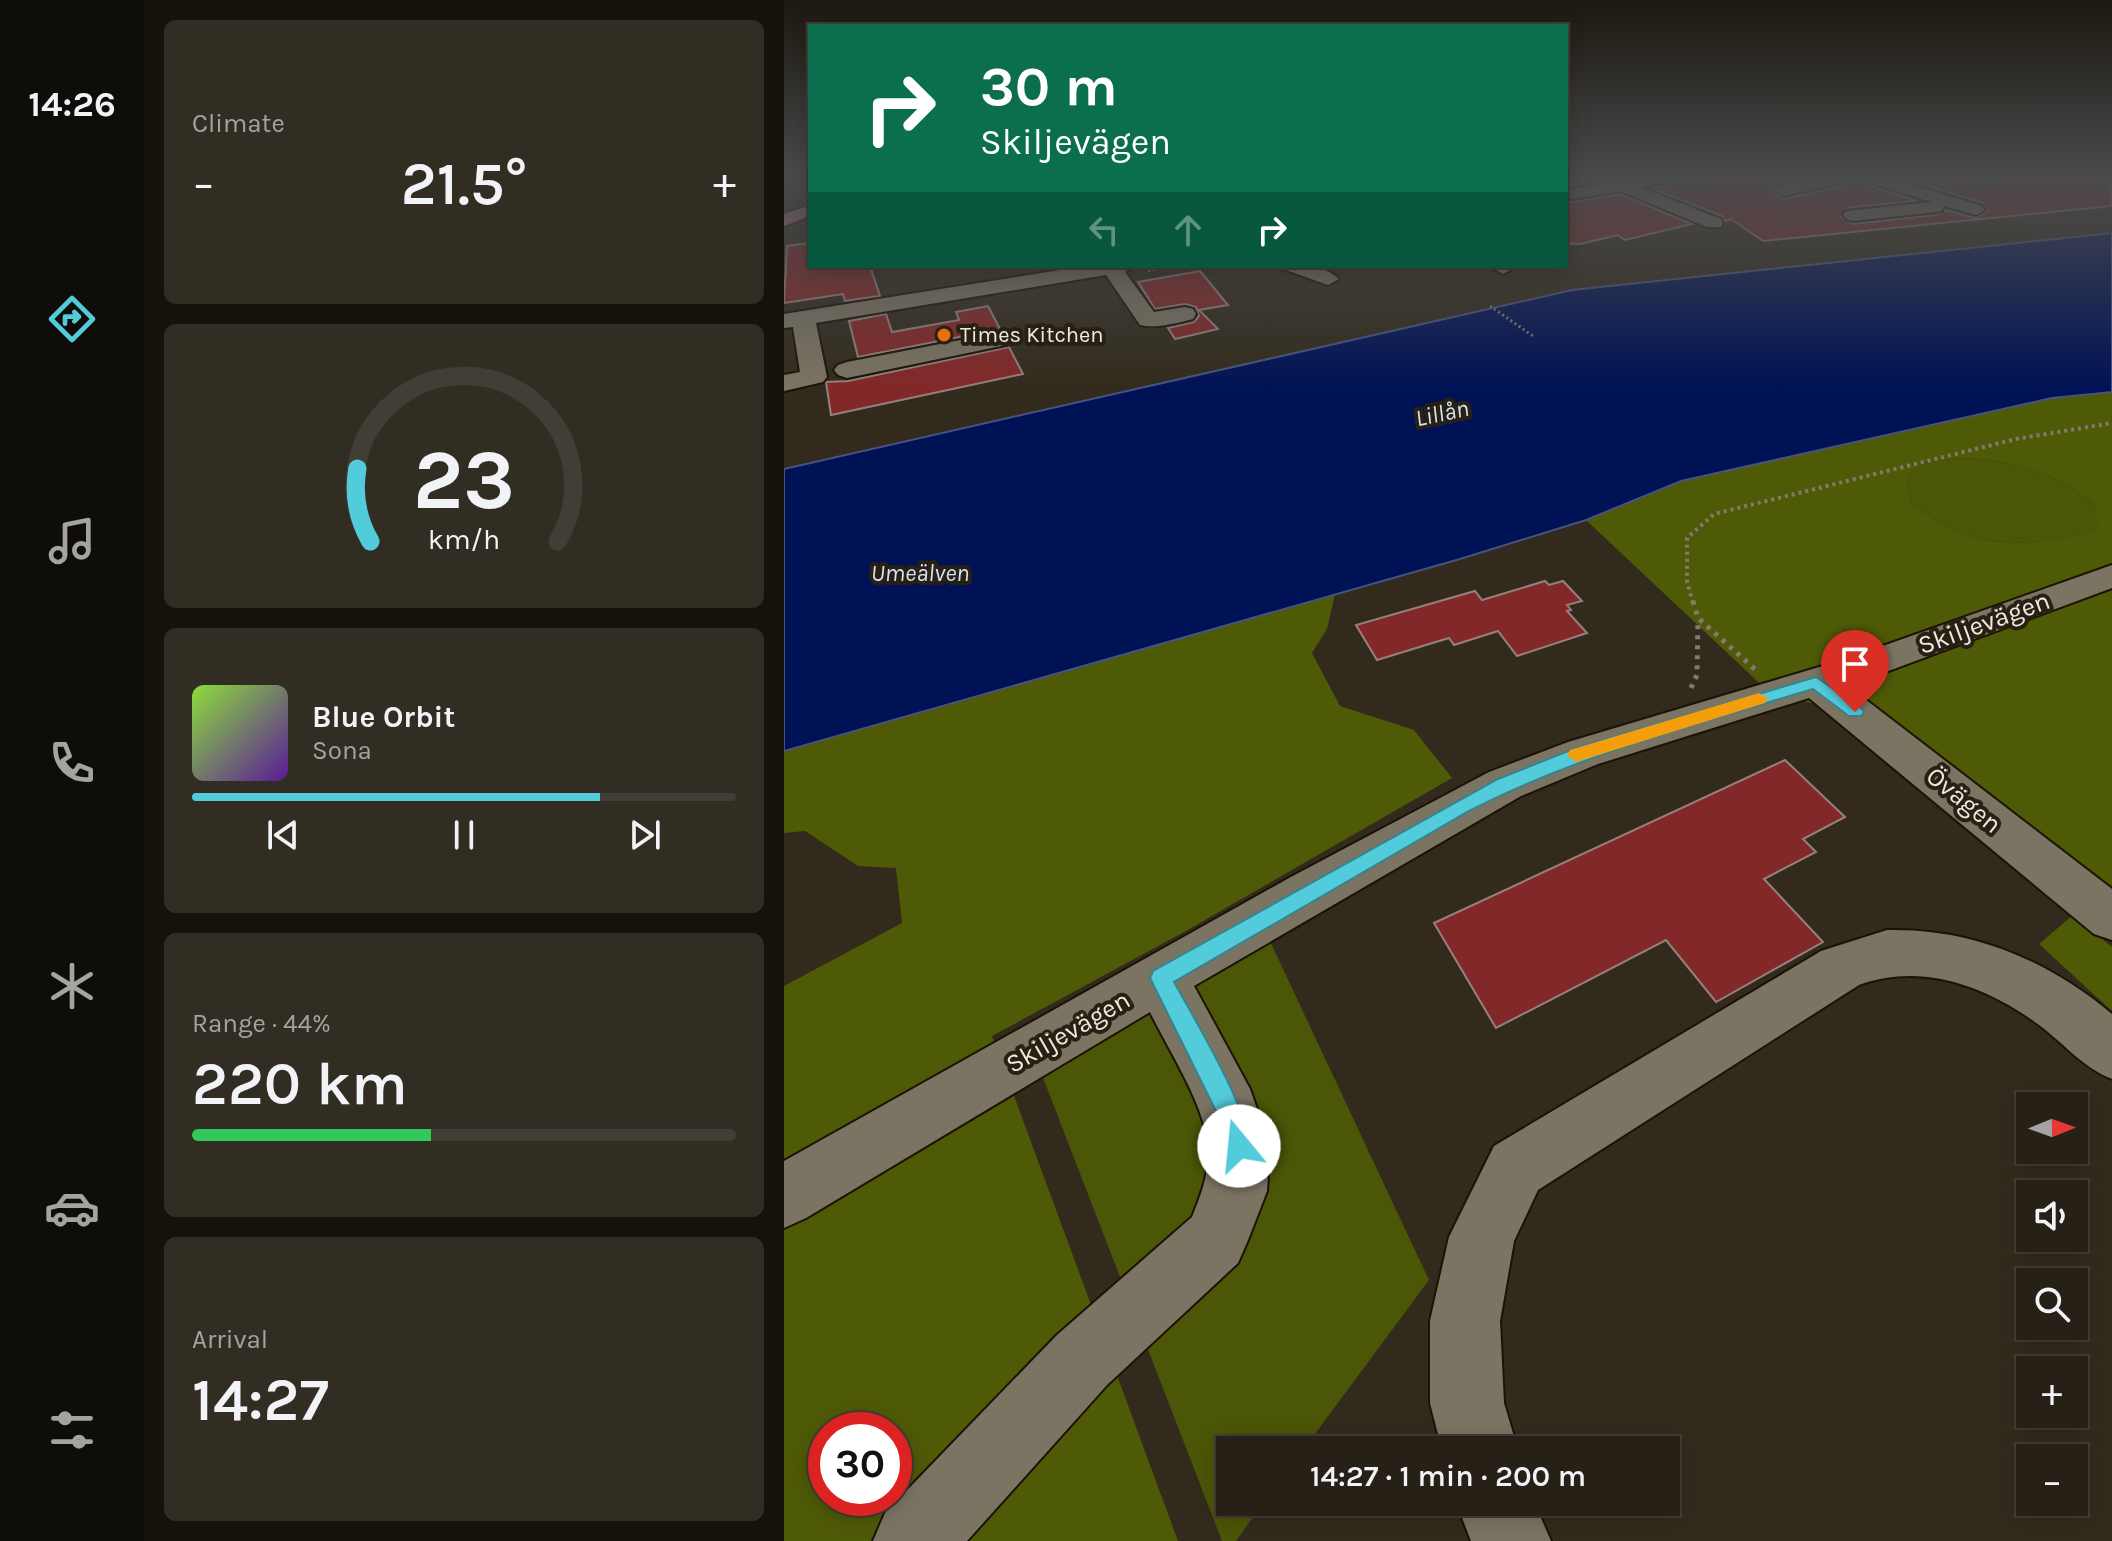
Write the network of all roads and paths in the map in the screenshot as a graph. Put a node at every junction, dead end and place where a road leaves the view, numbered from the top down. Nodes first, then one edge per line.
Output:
1 (1103, 268) edge
2 (1119, 268) edge
3 (1298, 268) edge
4 (1042, 272) edge
5 (1328, 279) dead end
6 (1490, 306) dead end
7 (1185, 314) dead end
8 (794, 319) edge
9 (1533, 336) dead end
10 (1002, 339) dead end
11 (847, 370) dead end
12 (784, 383) edge
13 (2112, 423) edge
14 (2112, 576) edge
15 (1698, 618) junction
16 (1798, 687) junction
17 (1674, 725) junction
18 (2112, 918) edge
19 (1161, 978) junction
20 (2112, 1051) edge
21 (784, 1196) edge
22 (1476, 1436) edge
23 (1501, 1516) edge
24 (913, 1541) edge
25 (1511, 1541) edge

1 - 4 street
2 - 7 street
3 - 5 street
4 - 8 street
6 - 9 path
8 - 12 street
10 - 11 street
13 - 15 path
14 - 16 street, Skiljevägen
15 - 16 path
15 - 17 path
16 - 17 street, Skiljevägen
16 - 18 street, Övägen
17 - 19 street, Skiljevägen
19 - 21 street, Skiljevägen
19 - 24 street
20 - 22 street
23 - 25 street

